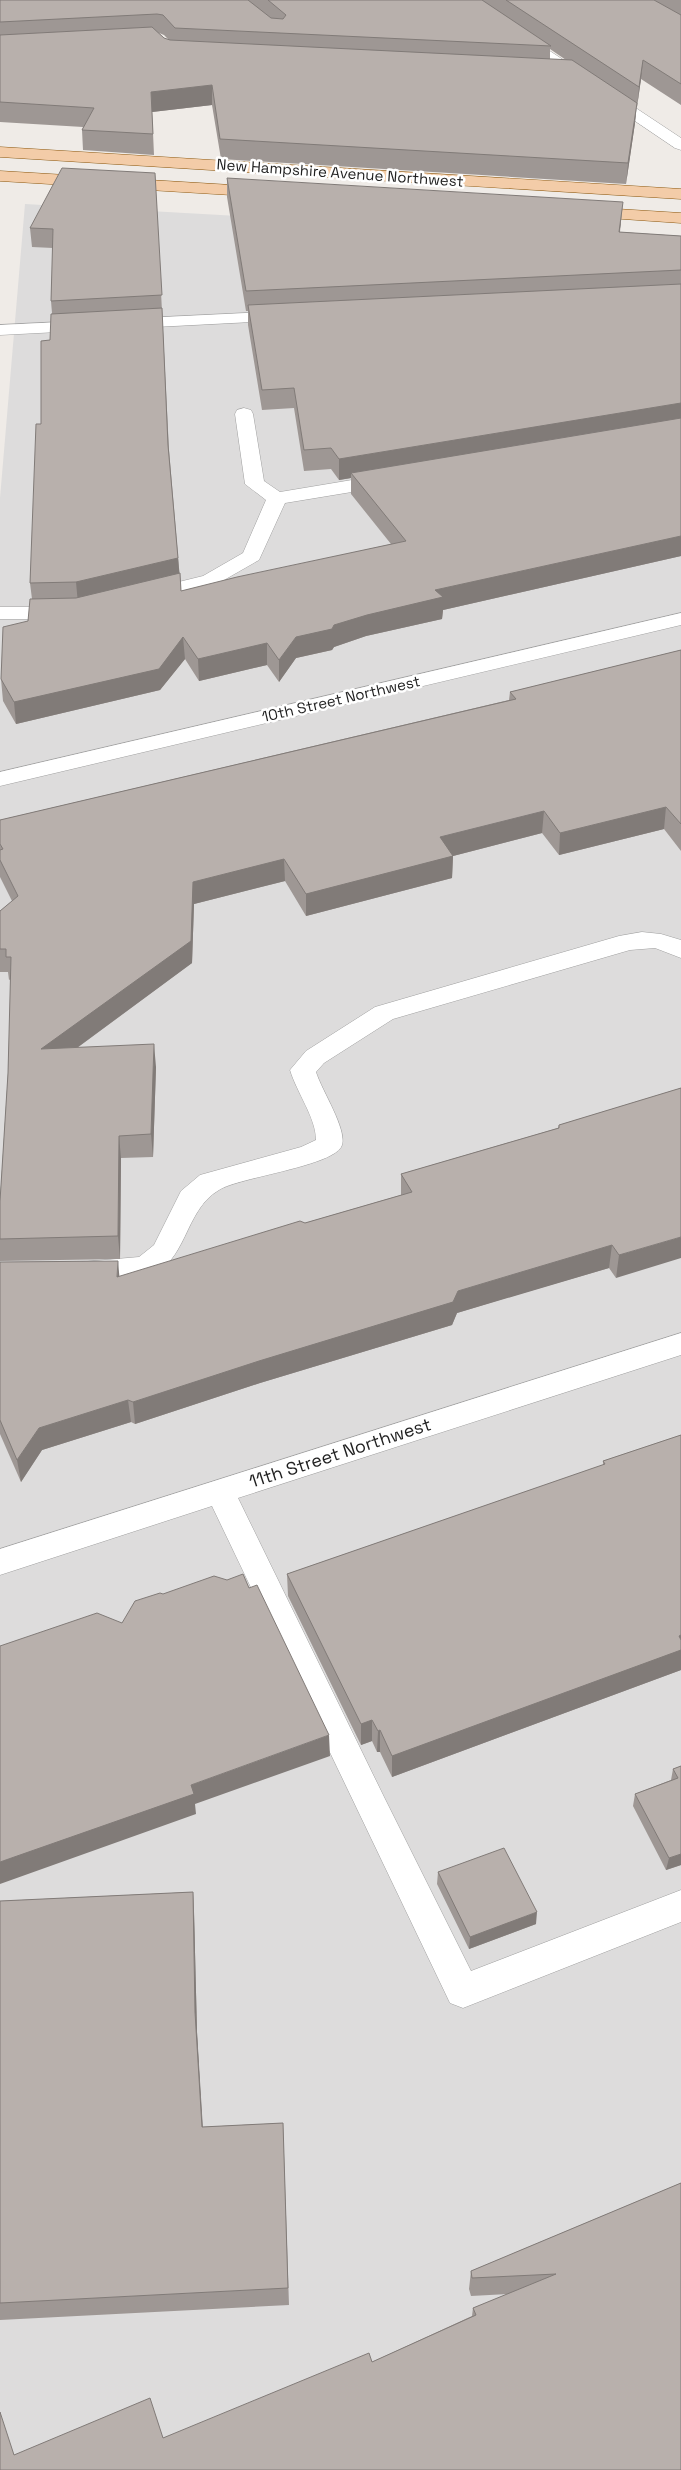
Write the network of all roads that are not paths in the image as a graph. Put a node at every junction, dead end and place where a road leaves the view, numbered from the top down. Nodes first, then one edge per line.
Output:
1 (463, 0) edge
2 (549, 73) edge
3 (575, 74) junction
4 (681, 144) edge
5 (0, 152) edge
6 (0, 176) edge
7 (276, 193) edge
8 (681, 194) edge
9 (572, 211) edge
10 (681, 218) edge
11 (307, 316) edge
12 (0, 330) edge
13 (244, 414) dead end
14 (405, 477) edge
15 (277, 498) junction
16 (126, 601) edge
17 (88, 610) edge
18 (0, 613) edge
19 (681, 619) edge
20 (0, 779) edge
21 (681, 950) edge
22 (58, 1272) edge
23 (681, 1344) edge
24 (220, 1491) junction
25 (0, 1562) edge
26 (681, 1906) edge

1 - 3 street
2 - 3 street
3 - 4 street
5 - 8 main road, New Hampshire Avenue Northwest
6 - 7 main road, New Hampshire Avenue Northwest
9 - 10 main road
11 - 12 street
13 - 15 street
14 - 15 street
15 - 16 street
17 - 18 street
19 - 20 street, 10th Street Northwest
21 - 22 street
23 - 24 street, 11th Street Northwest
24 - 25 street, 11th Street Northwest
24 - 26 street

